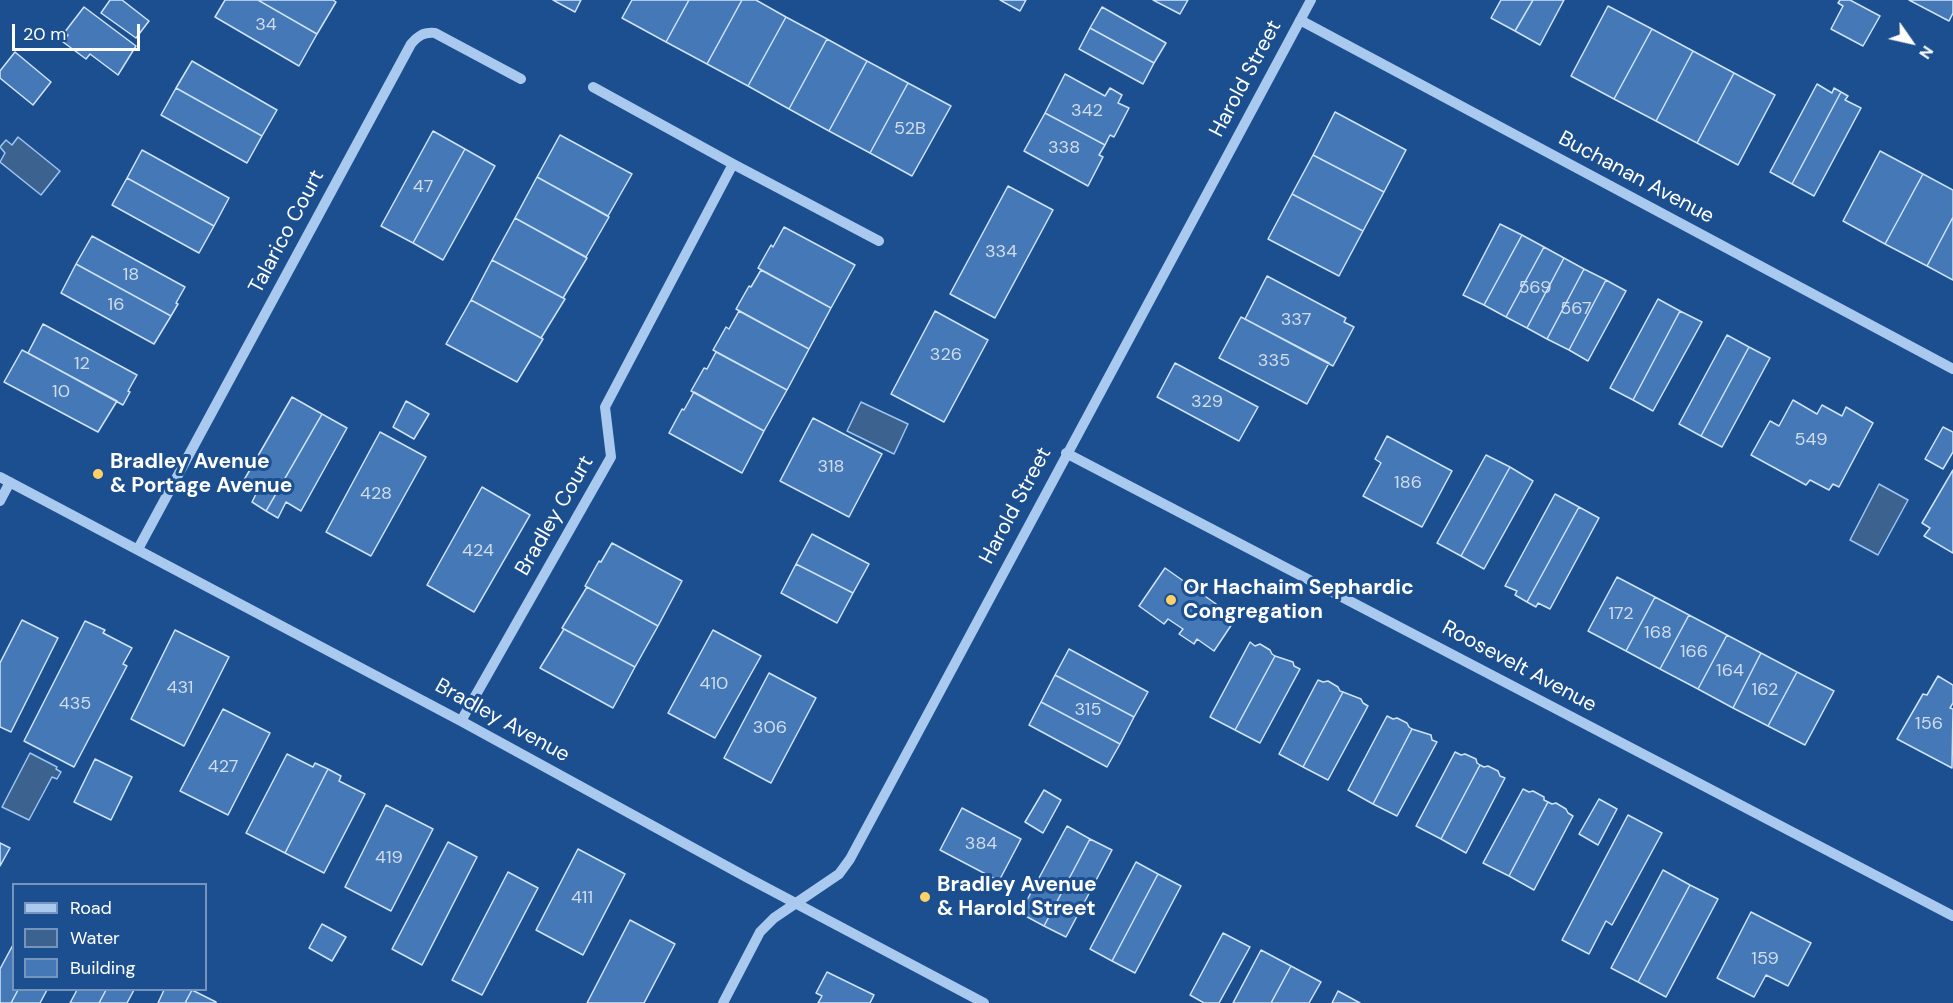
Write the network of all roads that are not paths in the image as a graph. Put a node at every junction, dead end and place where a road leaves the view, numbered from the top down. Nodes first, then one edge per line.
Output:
1 (1311, 0) edge
2 (1300, 20) junction
3 (521, 79) dead end
4 (593, 87) dead end
5 (733, 164) junction
6 (879, 241) dead end
7 (1953, 369) edge
8 (1066, 453) junction
9 (5, 479) edge
10 (0, 501) edge
11 (138, 549) junction
12 (461, 721) junction
13 (795, 904) junction
14 (1953, 916) edge
15 (723, 1003) edge
16 (984, 1003) edge

1 - 2 street, Harold Street
2 - 7 street, Buchanan Avenue
2 - 8 street, Harold Street
3 - 11 street, Talarico Court
4 - 5 street
5 - 6 street
5 - 12 street, Bradley Court
8 - 13 street, Harold Street
8 - 14 street, Roosevelt Avenue
9 - 10 street
9 - 11 street, Bradley Avenue
11 - 12 street, Bradley Avenue
12 - 13 street, Bradley Avenue
13 - 15 street, Harold Street
13 - 16 street, Bradley Avenue

